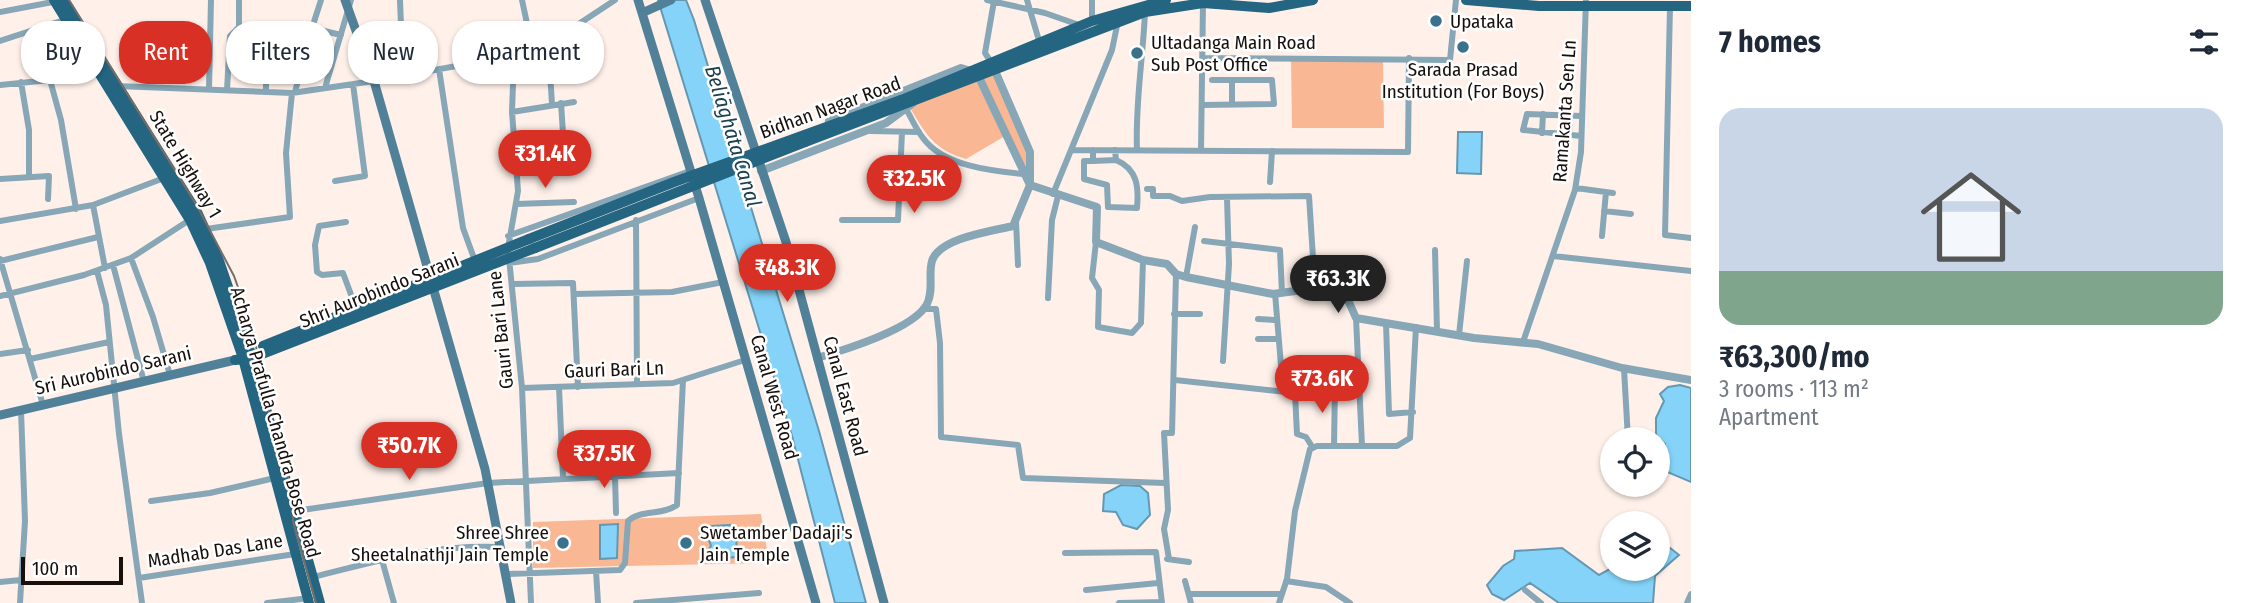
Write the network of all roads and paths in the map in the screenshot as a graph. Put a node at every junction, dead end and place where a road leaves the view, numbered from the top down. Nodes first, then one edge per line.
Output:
1 (211, 0) edge
2 (239, 0) edge
3 (321, 0) edge
4 (400, 0) edge
5 (522, 0) edge
6 (615, 0) edge
7 (638, 0) edge
8 (671, 0) edge
9 (705, 0) edge
10 (1027, 0) edge
11 (1092, 0) edge
12 (1166, 0) edge
13 (1313, 0) edge
14 (1456, 0) edge
15 (1466, 0) edge
16 (58, 1) edge
17 (991, 1) edge
18 (1203, 1) edge
19 (348, 3) edge
20 (1586, 3) edge
21 (1670, 6) junction
22 (1691, 6) edge
23 (1028, 8) junction
24 (0, 12) edge
25 (644, 12) junction
26 (1145, 12) junction
27 (67, 19) junction
28 (314, 21) edge
29 (354, 21) edge
30 (401, 21) edge
31 (527, 21) edge
32 (581, 21) edge
33 (1092, 21) junction
34 (1118, 21) junction
35 (1082, 26) junction
36 (334, 33) edge
37 (341, 34) junction
38 (0, 41) edge
39 (1041, 44) junction
40 (1203, 58) junction
41 (1409, 58) junction
42 (993, 66) junction
43 (452, 67) edge
44 (439, 69) joint
45 (975, 72) junction
46 (1212, 80) dead end
47 (1232, 80) junction
48 (21, 82) edge
49 (21, 84) edge
50 (51, 84) edge
51 (266, 84) edge
52 (296, 84) edge
53 (353, 84) joint
54 (375, 84) edge
55 (513, 84) edge
56 (551, 84) edge
57 (0, 85) edge
58 (113, 86) junction
59 (325, 88) junction
60 (209, 89) junction
61 (228, 90) junction
62 (266, 92) junction
63 (293, 93) junction
64 (574, 102) dead end
65 (561, 103) junction
66 (552, 104) junction
67 (1202, 104) junction
68 (1232, 104) junction
69 (906, 105) junction
70 (512, 111) junction
71 (1543, 114) junction
72 (1570, 116) junction
73 (1581, 116) junction
74 (865, 131) junction
75 (902, 132) junction
76 (919, 132) junction
77 (1542, 133) junction
78 (1569, 135) junction
79 (1581, 136) junction
80 (753, 148) junction
81 (1071, 150) junction
82 (1093, 150) junction
83 (1115, 150) junction
84 (1137, 150) junction
85 (1200, 150) junction
86 (1272, 151) junction
87 (1116, 160) junction
88 (1093, 161) junction
89 (565, 164) dead end
90 (690, 170) junction
91 (761, 171) junction
92 (1024, 174) junction
93 (29, 177) junction
94 (164, 178) junction
95 (0, 179) edge
96 (335, 181) dead end
97 (1270, 182) dead end
98 (1030, 185) junction
99 (1576, 188) junction
100 (1147, 189) dead end
101 (1055, 195) junction
102 (699, 198) junction
103 (1227, 198) junction
104 (48, 199) dead end
105 (574, 202) dead end
106 (516, 204) junction
107 (93, 205) junction
108 (76, 209) junction
109 (1604, 211) junction
110 (1631, 214) dead end
111 (194, 217) junction
112 (842, 219) dead end
113 (1016, 219) junction
114 (636, 220) junction
115 (0, 221) edge
116 (346, 222) dead end
117 (1195, 227) dead end
118 (206, 229) junction
119 (508, 236) junction
120 (1602, 236) dead end
121 (98, 237) junction
122 (1691, 238) edge
123 (1204, 241) dead end
124 (1096, 242) junction
125 (1227, 245) junction
126 (535, 248) joint
127 (1435, 250) dead end
128 (509, 256) junction
129 (1553, 256) junction
130 (131, 258) junction
131 (0, 260) edge
132 (1143, 260) junction
133 (475, 261) junction
134 (1467, 261) dead end
135 (1018, 265) dead end
136 (109, 267) junction
137 (97, 271) junction
138 (1691, 271) edge
139 (1176, 275) junction
140 (1186, 277) junction
141 (433, 282) junction
142 (723, 282) junction
143 (513, 284) junction
144 (1228, 285) junction
145 (1315, 289) junction
146 (574, 293) junction
147 (635, 293) junction
148 (1278, 293) junction
149 (10, 295) junction
150 (0, 296) edge
151 (1048, 298) dead end
152 (356, 309) junction
153 (923, 309) junction
154 (1174, 314) junction
155 (1200, 314) dead end
156 (1356, 318) junction
157 (1258, 319) dead end
158 (1275, 320) junction
159 (1386, 323) junction
160 (1416, 327) junction
161 (1437, 331) junction
162 (1459, 335) junction
163 (1258, 339) dead end
164 (1278, 340) junction
165 (109, 342) junction
166 (1523, 342) junction
167 (28, 350) junction
168 (0, 354) edge
169 (245, 357) junction
170 (817, 358) junction
171 (30, 359) junction
172 (746, 360) junction
173 (1223, 361) dead end
174 (1624, 369) junction
175 (170, 375) junction
176 (1359, 379) junction
177 (683, 380) junction
178 (1175, 380) junction
179 (1691, 380) edge
180 (144, 382) junction
181 (638, 384) junction
182 (1335, 384) junction
183 (559, 387) junction
184 (578, 387) junction
185 (115, 388) junction
186 (522, 388) junction
187 (1283, 390) junction
188 (1296, 393) junction
189 (43, 405) junction
190 (20, 410) junction
191 (1413, 412) junction
192 (0, 415) edge
193 (1627, 427) edge
194 (1334, 446) junction
195 (1362, 446) junction
196 (1313, 448) junction
197 (679, 473) junction
198 (615, 476) junction
199 (279, 477) junction
200 (563, 478) junction
201 (526, 480) junction
202 (488, 483) junction
203 (1165, 483) junction
204 (151, 501) dead end
205 (295, 511) junction
206 (616, 513) dead end
207 (500, 547) junction
208 (1065, 553) dead end
209 (295, 554) junction
210 (1169, 559) junction
211 (382, 560) junction
212 (1158, 560) junction
213 (1189, 562) dead end
214 (530, 572) junction
215 (596, 572) junction
216 (506, 574) junction
217 (313, 577) junction
218 (139, 578) junction
219 (21, 580) junction
220 (1185, 581) dead end
221 (1286, 581) junction
222 (0, 582) edge
223 (1158, 583) junction
224 (1115, 589) junction
225 (1086, 590) dead end
226 (1525, 590) dead end
227 (758, 593) dead end
228 (1189, 594) junction
229 (1260, 594) junction
230 (1280, 594) junction
231 (1691, 594) edge
232 (314, 600) edge
233 (20, 603) edge
234 (142, 603) edge
235 (267, 603) edge
236 (394, 603) edge
237 (511, 603) edge
238 (531, 603) edge
239 (598, 603) edge
240 (636, 603) edge
241 (816, 603) edge
242 (884, 603) edge
243 (1118, 603) edge
244 (1162, 603) edge
245 (1191, 603) edge
246 (1258, 603) edge
247 (1279, 603) edge
248 (1350, 603) edge
249 (1541, 603) edge
250 (1687, 603) edge

1 - 60 street
2 - 61 street
3 - 28 street
4 - 30 street
5 - 31 street
6 - 32 street
7 - 25 main road, Canal West Road
8 - 25 main road
9 - 80 main road, Canal East Road
10 - 23 street
11 - 33 street
12 - 33 main road, Bidhan Nagar Road
13 - 18 main road, Bidhan Nagar Road
14 - 41 street
15 - 20 main road
16 - 24 street
16 - 27 main road, Acharya Prafulla Chandra Bose Road
16 - 58 main road, State Highway 1
17 - 23 street
17 - 42 street
18 - 26 main road, Bidhan Nagar Road
18 - 40 street
19 - 29 main road
19 - 37 street
20 - 21 main road
20 - 73 street, Ramakanta Sen Ln
21 - 22 main road
21 - 122 street
23 - 35 street
23 - 39 street
25 - 90 main road, Canal West Road
26 - 34 main road, Bidhan Nagar Road
26 - 84 street
27 - 38 street
27 - 58 main road, Acharya Prafulla Chandra Bose Road
33 - 35 main road, Bidhan Nagar Road
34 - 42 main road, Bidhan Nagar Road
34 - 81 street
35 - 39 main road, Bidhan Nagar Road
36 - 37 street
37 - 59 street
39 - 42 main road, Bidhan Nagar Road
40 - 41 street
40 - 67 street
41 - 86 street
42 - 45 main road, Bidhan Nagar Road
42 - 98 street
43 - 44 street
44 - 133 street
45 - 69 main road, Bidhan Nagar Road
45 - 80 street
45 - 92 street
46 - 47 street
47 - 68 street
47 - 68 street
48 - 57 street
49 - 93 street
50 - 108 street
51 - 62 street
52 - 63 street
53 - 59 street
53 - 96 street
54 - 141 main road
55 - 70 street, Gauri Bari Lane
56 - 66 street
58 - 60 street
58 - 94 main road, Acharya Prafulla Chandra Bose Road
58 - 111 main road, State Highway 1
59 - 63 street
60 - 61 street
61 - 62 street
62 - 63 street
63 - 118 street
64 - 65 street
65 - 66 street
65 - 89 street
66 - 70 street
67 - 68 street
67 - 85 street
69 - 74 street
69 - 76 street
69 - 126 main road, Bidhan Nagar Road, bridge
69 - 128 main road, Bidhan Nagar Road, bridge
70 - 106 street, Gauri Bari Lane
71 - 72 street
71 - 77 street
71 - 77 street
72 - 73 street
72 - 78 street
73 - 79 street, Ramakanta Sen Ln
74 - 75 street
74 - 91 street
75 - 76 street
75 - 112 street
76 - 92 street
77 - 78 street
78 - 79 street
79 - 99 street, Ramakanta Sen Ln
80 - 91 main road, Canal East Road
81 - 82 street
81 - 101 street
82 - 83 street
82 - 88 street
83 - 84 street
83 - 87 street
84 - 85 street
85 - 86 street
86 - 97 street
87 - 88 street
87 - 88 street
90 - 102 main road, Canal West Road
90 - 119 street
91 - 170 main road, Canal East Road
92 - 98 street
93 - 95 street
93 - 104 street
94 - 107 street
94 - 111 main road, Acharya Prafulla Chandra Bose Road
98 - 101 street
98 - 113 street
99 - 109 street
99 - 129 street, Ramakanta Sen Ln
100 - 103 street
101 - 124 street
101 - 151 street
102 - 114 street
102 - 142 main road, Canal West Road
103 - 125 street
103 - 145 street
105 - 106 street
106 - 119 street, Gauri Bari Lane
107 - 108 street
107 - 121 street
108 - 115 street
109 - 110 street
109 - 120 street
111 - 118 main road, State Highway 1
111 - 130 street
111 - 169 main road, Acharya Prafulla Chandra Bose Road
113 - 135 street
113 - 153 street
114 - 128 street
114 - 147 street
116 - 152 street
117 - 140 street
118 - 169 main road, State Highway 1
119 - 128 street, Gauri Bari Lane
121 - 131 street
121 - 136 street
123 - 125 street
124 - 132 street
124 - 132 street
125 - 144 street
125 - 148 street
126 - 128 main road, Shri Aurobindo Sarani
127 - 161 street
128 - 133 main road, Bidhan Nagar Road
128 - 141 main road, Shri Aurobindo Sarani
128 - 143 street, Gauri Bari Lane
129 - 138 street
129 - 166 street, Ramakanta Sen Ln
130 - 136 street
130 - 175 street
131 - 149 street
132 - 139 street
133 - 141 main road, Bidhan Nagar Road
134 - 162 street
136 - 137 street
136 - 180 street
137 - 149 street
137 - 165 street
139 - 140 street
139 - 154 street
140 - 144 street
141 - 152 main road, Bidhan Nagar Road
141 - 169 main road, Shri Aurobindo Sarani
141 - 202 main road
142 - 147 street
142 - 172 main road, Canal West Road
143 - 146 street
143 - 186 street, Gauri Bari Lane
144 - 148 street
144 - 173 street
145 - 148 street
145 - 156 street
146 - 147 street
146 - 184 street
147 - 181 street
148 - 158 street
149 - 150 street
149 - 167 street
152 - 169 main road, Bidhan Nagar Road
153 - 170 street
153 - 203 street
154 - 155 street
154 - 178 street
156 - 159 street
156 - 176 street
157 - 158 street
158 - 164 street
159 - 160 street
159 - 191 street
160 - 161 street
160 - 191 street
161 - 162 street
162 - 166 street
163 - 164 street
164 - 187 street
165 - 171 street
165 - 185 street
166 - 174 street
167 - 168 street
167 - 171 street
169 - 175 main road, Sri Aurobindo Sarani
169 - 199 main road, Acharya Prafulla Chandra Bose Road
170 - 242 main road, Canal East Road
171 - 189 street
172 - 177 street, Gauri Bari Ln
172 - 241 main road, Canal West Road
174 - 179 street
174 - 193 street
175 - 180 main road, Sri Aurobindo Sarani
176 - 182 street
176 - 195 street
177 - 181 street, Gauri Bari Ln
177 - 197 street
178 - 187 street
178 - 203 street
180 - 185 main road, Sri Aurobindo Sarani
181 - 184 street, Gauri Bari Ln
182 - 188 street
182 - 194 street
183 - 184 street, Gauri Bari Ln
183 - 186 street, Gauri Bari Ln
183 - 200 street
185 - 189 main road, Sri Aurobindo Sarani
185 - 218 street
186 - 201 street, Gauri Bari Lane
187 - 188 street
188 - 196 street
189 - 190 main road, Sri Aurobindo Sarani
190 - 192 main road, Sri Aurobindo Sarani
190 - 219 street
191 - 195 street
194 - 195 street
194 - 196 street
196 - 221 street
197 - 198 street
197 - 215 street
198 - 200 street
198 - 206 street
199 - 204 street
199 - 205 main road, Acharya Prafulla Chandra Bose Road
199 - 209 main road, Acharya Prafulla Chandra Bose Road
200 - 201 street
201 - 202 street
201 - 214 street, Gauri Bari Lane
202 - 205 street
202 - 207 main road
203 - 210 street
205 - 217 main road, Acharya Prafulla Chandra Bose Road
207 - 211 street
207 - 216 main road
208 - 212 street
209 - 218 street, Madhab Das Lane
209 - 232 main road, Acharya Prafulla Chandra Bose Road
210 - 212 street
210 - 213 street
211 - 217 street
211 - 236 street
212 - 223 street
214 - 215 street
214 - 216 street
214 - 238 street, Gauri Bari Lane
215 - 239 street
216 - 237 main road
217 - 232 main road, Acharya Prafulla Chandra Bose Road
218 - 234 street
219 - 222 street
219 - 233 street
220 - 228 street
221 - 230 street
221 - 248 street
223 - 224 street
223 - 244 street
224 - 225 street
224 - 243 street
226 - 249 street
227 - 240 street
228 - 229 street
228 - 245 street
229 - 230 street
229 - 246 street
230 - 247 street
231 - 250 street
232 - 235 street
243 - 244 street

